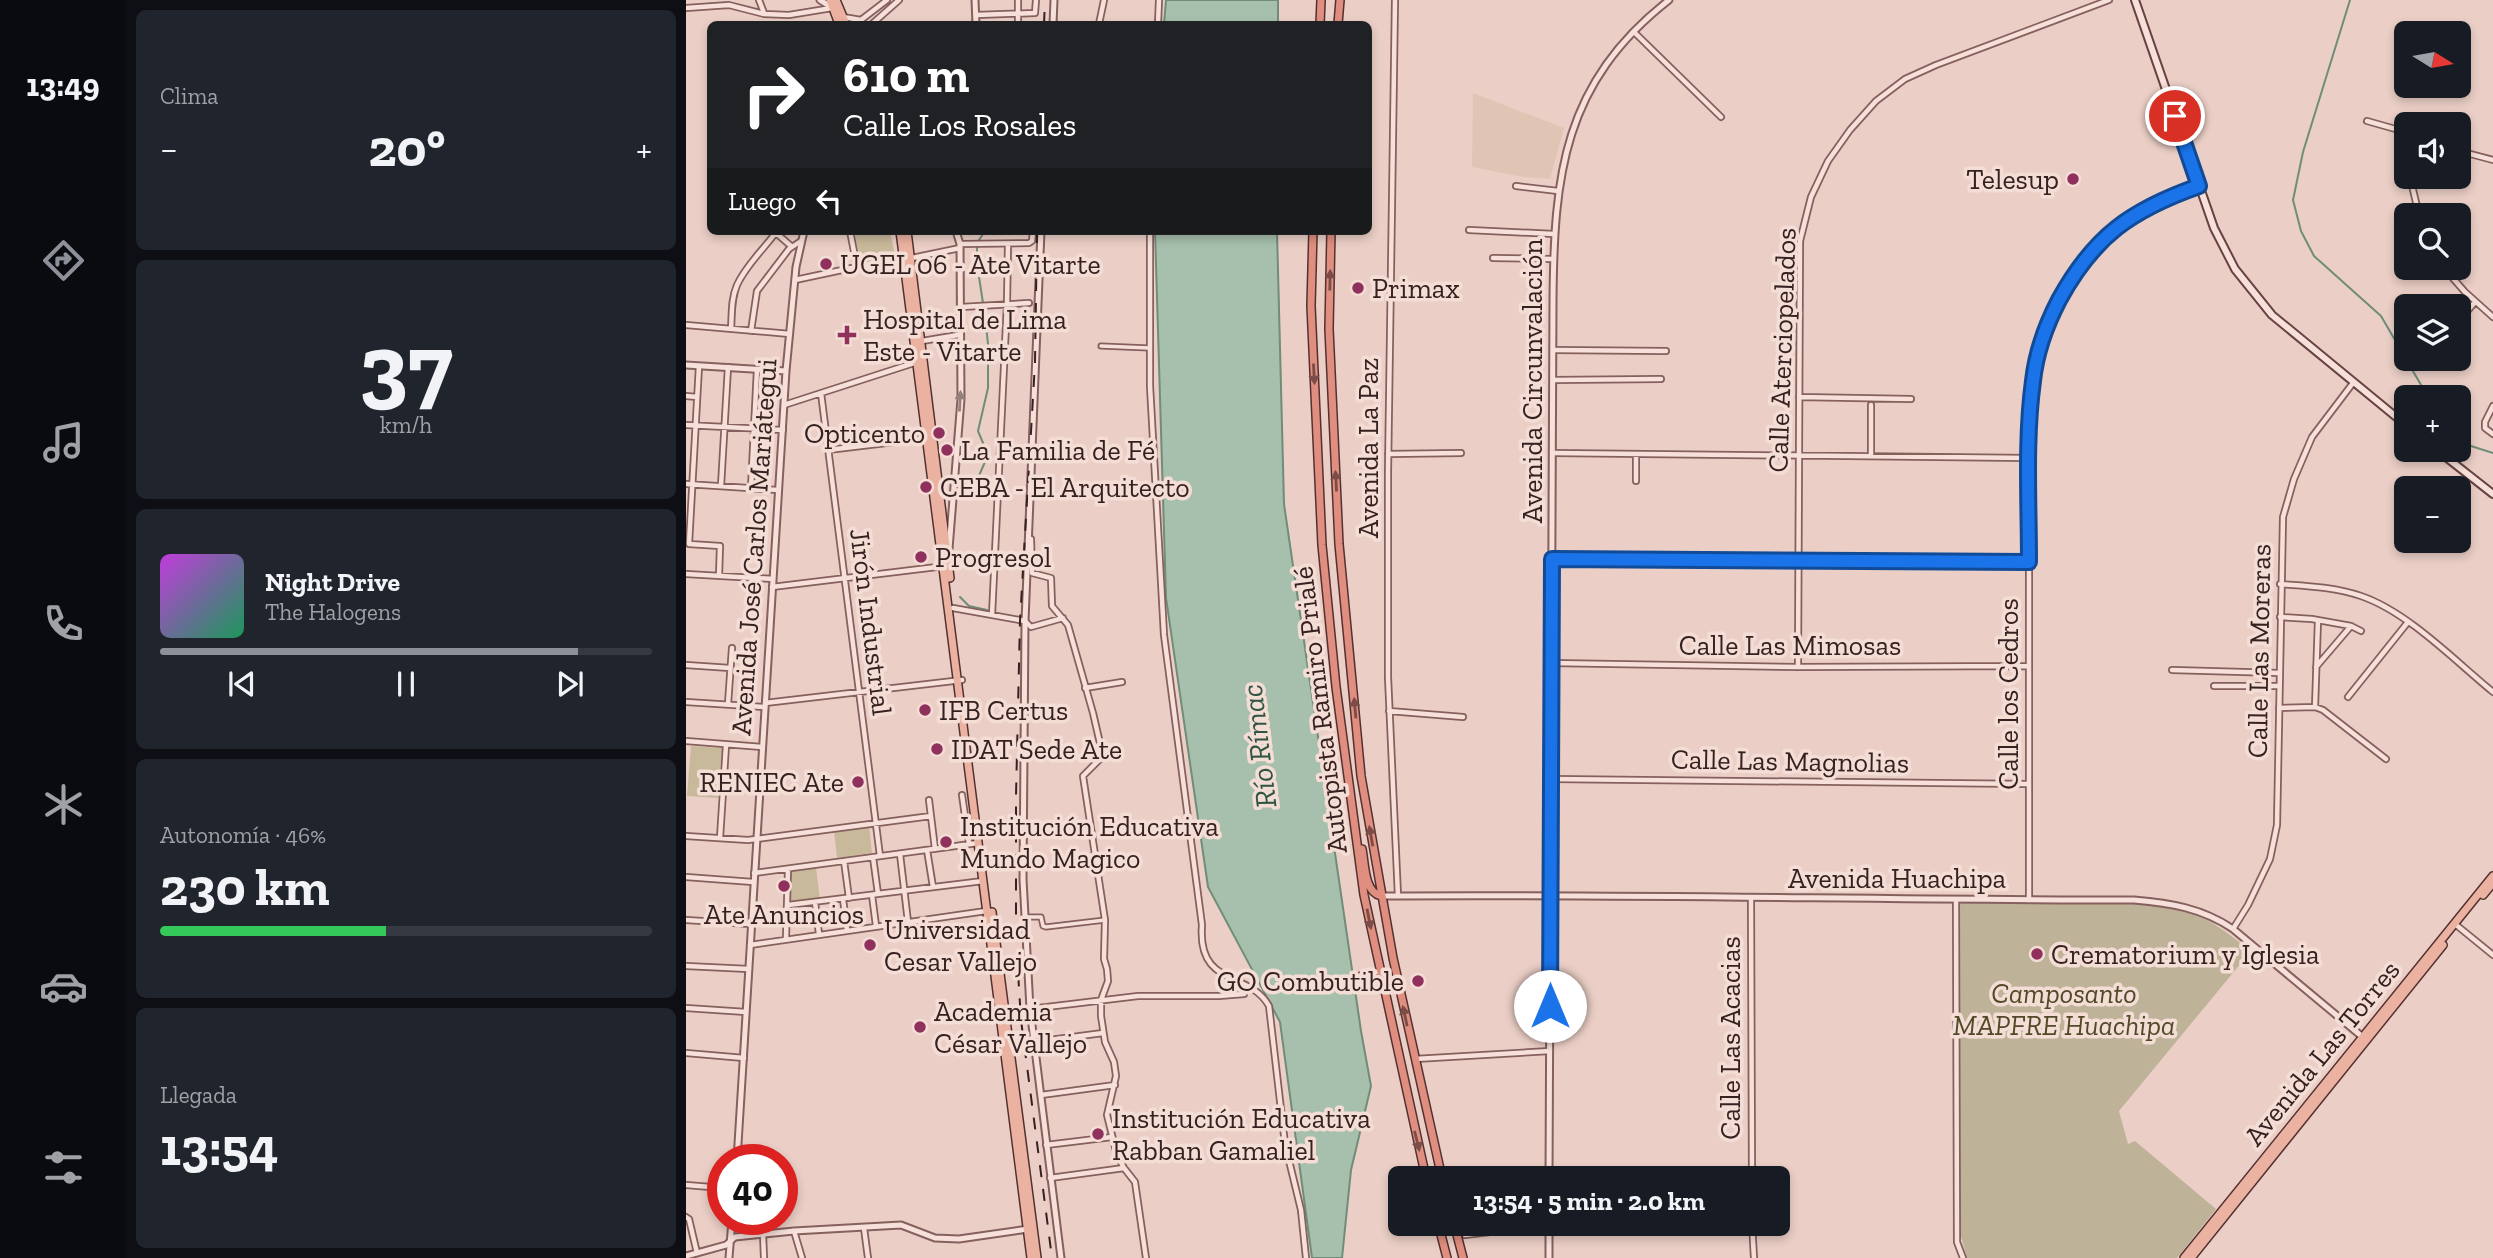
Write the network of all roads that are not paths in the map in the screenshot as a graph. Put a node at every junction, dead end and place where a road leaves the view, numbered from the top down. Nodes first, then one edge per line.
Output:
1 (759, 0) edge
2 (820, 0) edge
3 (887, 0) edge
4 (898, 0) edge
5 (975, 0) edge
6 (1018, 0) edge
7 (1036, 0) edge
8 (1054, 0) edge
9 (1104, 0) edge
10 (1159, 0) edge
11 (1321, 0) edge
12 (1340, 0) edge
13 (1395, 0) edge
14 (1669, 0) edge
15 (2109, 0) edge
16 (2135, 0) edge
17 (833, 3) edge
18 (686, 8) edge
19 (1018, 13) junction
20 (764, 14) junction
21 (976, 15) junction
22 (842, 16) junction
23 (838, 21) edge
24 (844, 21) edge
25 (859, 21) edge
26 (863, 21) edge
27 (875, 21) edge
28 (976, 21) edge
29 (1018, 21) edge
30 (1053, 21) edge
31 (1099, 21) edge
32 (1158, 21) edge
33 (1320, 21) edge
34 (1338, 21) edge
35 (1634, 32) junction
36 (1721, 117) dead end
37 (2367, 121) dead end
38 (2394, 129) edge
39 (2471, 154) edge
40 (2493, 160) edge
41 (1516, 186) dead end
42 (2199, 186) junction
43 (1558, 191) junction
44 (1469, 230) dead end
45 (1554, 233) junction
46 (774, 235) edge
47 (779, 235) edge
48 (802, 235) edge
49 (851, 235) edge
50 (901, 235) edge
51 (908, 235) edge
52 (957, 235) edge
53 (1032, 235) edge
54 (1041, 235) edge
55 (1150, 235) edge
56 (1313, 235) edge
57 (1331, 235) edge
58 (800, 241) junction
59 (1008, 244) junction
60 (792, 246) junction
61 (960, 246) junction
62 (908, 257) junction
63 (1493, 258) dead end
64 (1553, 259) junction
65 (857, 267) junction
66 (794, 280) junction
67 (2455, 280) edge
68 (2475, 302) junction
69 (1030, 303) dead end
70 (1007, 304) junction
71 (961, 307) junction
72 (2471, 307) edge
73 (2493, 317) edge
74 (686, 326) edge
75 (731, 329) junction
76 (751, 331) junction
77 (790, 334) junction
78 (958, 335) dead end
79 (922, 341) junction
80 (1101, 346) dead end
81 (1149, 348) junction
82 (1553, 350) junction
83 (1666, 352) dead end
84 (918, 362) junction
85 (686, 365) edge
86 (699, 366) junction
87 (727, 368) junction
88 (757, 369) junction
89 (786, 371) junction
90 (1661, 379) dead end
91 (1553, 380) junction
92 (2353, 383) junction
93 (821, 393) junction
94 (686, 396) edge
95 (697, 397) junction
96 (1799, 397) junction
97 (1911, 399) dead end
98 (784, 405) junction
99 (1871, 405) dead end
100 (2493, 406) edge
101 (2394, 415) edge
102 (686, 425) edge
103 (696, 426) junction
104 (724, 427) junction
105 (754, 428) junction
106 (783, 430) junction
107 (2493, 434) edge
108 (931, 438) junction
109 (828, 450) junction
110 (1461, 453) dead end
111 (1553, 453) junction
112 (1388, 454) junction
113 (1636, 454) junction
114 (686, 455) edge
115 (694, 455) junction
116 (1798, 455) junction
117 (1871, 456) junction
118 (2029, 457) junction
119 (2452, 462) edge
120 (1636, 481) dead end
121 (689, 484) edge
122 (721, 486) junction
123 (751, 488) junction
124 (778, 491) junction
125 (2493, 494) edge
126 (1031, 528) junction
127 (687, 544) edge
128 (1552, 559) junction
129 (1798, 561) junction
130 (2029, 562) junction
131 (946, 565) junction
132 (686, 574) edge
133 (719, 576) junction
134 (844, 578) junction
135 (773, 579) junction
136 (2280, 584) junction
137 (772, 587) junction
138 (953, 608) junction
139 (992, 615) junction
140 (2280, 617) junction
141 (1064, 618) junction
142 (2318, 620) junction
143 (1025, 621) junction
144 (2408, 621) junction
145 (2351, 626) junction
146 (2361, 631) dead end
147 (732, 648) dead end
148 (1551, 663) junction
149 (686, 665) edge
150 (2029, 666) junction
151 (1798, 667) junction
152 (2316, 667) junction
153 (730, 668) junction
154 (2172, 670) dead end
155 (2279, 673) junction
156 (960, 680) junction
157 (1122, 682) dead end
158 (2214, 686) dead end
159 (2279, 686) junction
160 (1085, 688) junction
161 (2493, 692) edge
162 (859, 693) junction
163 (2348, 697) dead end
164 (686, 702) edge
165 (727, 705) junction
166 (765, 705) junction
167 (2315, 707) junction
168 (2278, 708) junction
169 (1389, 711) junction
170 (1463, 717) dead end
171 (686, 741) edge
172 (726, 744) junction
173 (762, 747) junction
174 (2385, 759) dead end
175 (1551, 779) junction
176 (2029, 784) junction
177 (962, 794) dead end
178 (929, 800) dead end
179 (931, 816) junction
180 (876, 823) junction
181 (1354, 827) junction
182 (686, 836) edge
183 (719, 838) junction
184 (756, 839) junction
185 (979, 843) junction
186 (969, 844) junction
187 (935, 849) junction
188 (927, 850) junction
189 (900, 854) junction
190 (880, 856) junction
191 (873, 857) junction
192 (844, 861) junction
193 (788, 869) junction
194 (754, 873) junction
195 (2493, 876) edge
196 (686, 877) edge
197 (984, 881) junction
198 (753, 882) junction
199 (2493, 883) edge
200 (933, 887) junction
201 (904, 891) junction
202 (878, 894) junction
203 (1550, 894) junction
204 (872, 895) junction
205 (1381, 896) junction
206 (1398, 896) junction
207 (843, 898) junction
208 (849, 898) junction
209 (1751, 899) junction
210 (1956, 900) junction
211 (2029, 900) junction
212 (815, 902) junction
213 (788, 905) junction
214 (987, 911) junction
215 (1024, 917) junction
216 (686, 920) edge
217 (1105, 920) junction
218 (908, 922) junction
219 (750, 924) junction
220 (2456, 925) junction
221 (876, 926) junction
222 (2233, 929) junction
223 (847, 930) junction
224 (819, 934) junction
225 (786, 938) junction
226 (750, 945) junction
227 (2493, 955) edge
228 (686, 966) edge
229 (749, 970) junction
230 (1380, 971) junction
231 (1358, 976) dead end
232 (1244, 994) dead end
233 (1101, 1000) junction
234 (686, 1008) edge
235 (1030, 1009) junction
236 (746, 1012) junction
237 (1103, 1033) junction
238 (2363, 1038) junction
239 (1035, 1044) junction
240 (1007, 1049) junction
241 (1550, 1051) junction
242 (686, 1054) edge
243 (744, 1058) junction
244 (1415, 1059) junction
245 (1115, 1085) junction
246 (1041, 1095) junction
247 (1112, 1136) junction
248 (738, 1144) edge
249 (1046, 1145) junction
250 (1423, 1166) edge
251 (1439, 1166) edge
252 (1549, 1166) edge
253 (1752, 1166) edge
254 (1124, 1168) junction
255 (1050, 1178) junction
256 (686, 1185) edge
257 (707, 1187) edge
258 (686, 1217) edge
259 (864, 1228) junction
260 (1030, 1229) junction
261 (798, 1231) edge
262 (731, 1235) edge
263 (754, 1235) edge
264 (763, 1235) edge
265 (795, 1235) edge
266 (1441, 1236) edge
267 (1457, 1236) edge
268 (1549, 1236) edge
269 (1753, 1236) edge
270 (730, 1241) junction
271 (697, 1253) junction
272 (686, 1256) edge
273 (729, 1258) edge
274 (764, 1258) edge
275 (802, 1258) edge
276 (868, 1258) edge
277 (1031, 1258) edge
278 (1037, 1258) edge
279 (1061, 1258) edge
280 (1146, 1258) edge
281 (1306, 1258) edge
282 (1447, 1258) edge
283 (1462, 1258) edge
284 (1549, 1258) edge
285 (1754, 1258) edge
286 (1963, 1258) edge
287 (2184, 1258) edge
288 (2191, 1258) edge

1 - 20 street
2 - 17 street
3 - 26 street
4 - 27 street
5 - 21 street
6 - 19 street
7 - 19 street
8 - 30 street
9 - 31 street
10 - 32 street
11 - 33 highway
12 - 34 highway
13 - 112 street, Avenida La Paz
14 - 35 street, Avenida Circunvalación
15 - 96 street, Calle Aterciopelados
16 - 42 main road
17 - 20 street
17 - 22 main road
17 - 23 main road
18 - 20 street
19 - 21 street
19 - 29 street
21 - 28 street
22 - 24 main road
22 - 25 street
35 - 36 street
35 - 43 street, Avenida Circunvalación
37 - 38 street
39 - 40 street
41 - 43 street
42 - 92 main road
42 - 118 street, Calle los Cedros
43 - 45 street, Avenida Circunvalación
44 - 45 street
45 - 64 street, Avenida Circunvalación
46 - 75 street
47 - 60 street
48 - 58 street, Avenida José Carlos Mariátegui
49 - 65 street
50 - 62 main road
51 - 62 main road
52 - 61 street
53 - 59 street
54 - 126 street
55 - 81 street
56 -> 181 highway, Autopista Ramiro Prialé
205 -> 57 highway, Autopista Ramiro Prialé
58 - 60 street
58 - 66 street, Avenida José Carlos Mariátegui
59 - 61 street
59 - 70 street
60 - 76 street
61 - 62 street
61 - 71 street
62 - 65 street
62 - 79 main road
62 - 84 main road
63 - 64 street
64 - 82 street, Avenida Circunvalación
65 - 66 street
66 - 77 street, Avenida José Carlos Mariátegui
67 - 68 street
68 - 72 street
68 - 73 street
69 - 70 street
70 - 71 street
70 - 139 street
131 -> 71 street
74 - 75 street
75 - 76 street
76 - 77 street
77 - 89 street, Avenida José Carlos Mariátegui
78 - 79 street
79 - 108 main road
80 - 81 street
81 - 281 street
82 - 83 street
82 - 91 street, Avenida Circunvalación
84 - 93 street
84 - 108 main road
85 - 86 street
86 - 87 street
86 - 95 street
87 - 88 street
87 - 104 street
88 - 89 street
88 - 105 street
89 - 98 street, Avenida José Carlos Mariátegui
90 - 91 street
91 - 111 street, Avenida Circunvalación
92 - 101 main road
92 - 136 street, Calle Las Moreras
93 - 98 street
93 - 109 street, Jirón Industrial
94 - 95 street
95 - 103 street
96 - 97 street
96 - 116 street, Calle Aterciopelados
98 - 106 street, Avenida José Carlos Mariátegui
99 - 117 street
100 - 107 street
102 - 103 street
103 - 104 street
103 - 115 street
104 - 105 street
104 - 122 street
105 - 106 street
105 - 123 street
106 - 124 street, Avenida José Carlos Mariátegui
108 - 109 street
108 - 131 main road
109 - 134 street, Jirón Industrial
110 - 112 street
111 - 113 street
111 - 128 street, Avenida Circunvalación
112 - 169 street, Avenida La Paz
113 - 116 street
113 - 120 street
114 - 115 street
115 - 121 street
116 - 117 street
116 - 129 street, Calle Aterciopelados
117 - 118 street
118 - 130 street, Calle los Cedros
119 - 125 main road
121 - 122 street
121 - 127 street
122 - 123 street
123 - 124 street
124 - 135 street, Avenida José Carlos Mariátegui
126 - 141 street
126 - 143 street
127 - 133 street
128 - 129 street
128 - 148 street, Avenida Circunvalación
129 - 130 street
129 - 151 street, Calle Aterciopelados
130 - 150 street, Calle los Cedros
131 - 134 street
131 - 138 main road
131 - 156 main road
132 - 133 street
133 - 135 street
134 - 137 street
134 - 162 street, Jirón Industrial
135 - 137 street, Avenida José Carlos Mariátegui
136 - 140 street, Calle Las Moreras
136 - 144 street
137 - 166 street, Avenida José Carlos Mariátegui
138 - 139 street
138 - 156 main road
139 - 143 street
140 - 142 street
140 - 155 street, Calle Las Moreras
141 - 143 street
141 - 160 street
142 - 145 street
142 - 152 street
143 - 215 street
144 - 161 street
144 - 163 street
145 - 146 street
145 - 152 street
147 - 153 street
148 - 151 street, Calle Las Mimosas
148 - 175 street, Avenida Circunvalación
149 - 153 street
150 - 151 street, Calle Las Mimosas
150 - 176 street, Calle los Cedros
152 - 167 street
153 - 165 street
154 - 155 street
155 - 159 street, Calle Las Moreras
156 - 162 street
156 - 185 main road
156 - 240 main road
157 - 160 street
158 - 159 street
159 - 168 street, Calle Las Moreras
160 - 217 street
162 - 166 street
162 - 180 street, Jirón Industrial
164 - 165 street
165 - 166 street
166 - 173 street, Avenida José Carlos Mariátegui
167 - 168 street
167 - 174 street
168 - 222 street, Calle Las Moreras
169 - 170 street
169 - 206 street, Avenida La Paz
171 - 172 street
172 - 173 street
172 - 183 street
173 - 184 street, Avenida José Carlos Mariátegui
175 - 176 street, Calle Las Magnolias
175 - 203 street, Avenida Circunvalación
176 - 211 street, Calle los Cedros
177 - 186 street
178 - 179 street
179 - 180 street
179 - 187 street
180 - 184 street
180 - 190 street, Jirón Industrial
181 - 205 highway
181 -> 230 highway, Autopista Ramiro Prialé
182 - 183 street
183 - 184 street
184 - 194 street, Avenida José Carlos Mariátegui
185 - 186 street
185 - 197 main road
186 - 187 street
187 - 188 street
188 - 189 street
188 - 200 street
189 - 190 street
189 - 201 street
190 - 191 street
191 - 192 street
191 - 202 street
192 - 193 street
192 - 208 street
193 - 194 street
193 - 213 street
194 - 198 street, Avenida José Carlos Mariátegui
195 - 220 main road, Avenida Las Torres
196 - 198 street
197 - 200 street
197 - 214 main road
198 - 219 street, Avenida José Carlos Mariátegui
199 - 220 main road, Avenida Las Torres
200 - 201 street
201 - 202 street
201 - 218 street
202 - 204 street
203 - 206 street, Avenida Huachipa
203 - 209 street, Avenida Huachipa
203 - 241 street, Avenida Circunvalación
204 - 208 street
204 - 221 street
205 - 206 street, Avenida Huachipa
244 -> 205 highway, Autopista Ramiro Prialé
207 - 208 street
207 - 212 street
207 - 223 street
209 - 210 street, Avenida Huachipa
209 - 253 street, Calle Las Acacias
210 - 211 street, Avenida Huachipa
210 - 286 street
211 - 222 street, Avenida Huachipa
212 - 213 street
212 - 224 street
213 - 225 street
214 - 218 street
214 - 240 main road
215 - 217 street
215 - 235 street
216 - 219 street
217 - 233 street
218 - 221 street
219 - 226 street, Avenida José Carlos Mariátegui
220 - 227 street
220 - 238 main road, Avenida Las Torres
221 - 223 street
222 - 238 street, Avenida Huachipa
223 - 224 street
224 - 225 street
225 - 226 street
226 - 229 street, Avenida José Carlos Mariátegui
228 - 229 street
229 - 236 street, Avenida José Carlos Mariátegui
230 - 231 street
230 -> 250 highway, Autopista Ramiro Prialé
232 - 233 street
233 - 235 street
233 - 237 street
234 - 236 street
235 - 239 street
236 - 243 street, Avenida José Carlos Mariátegui
237 - 239 street
237 - 245 street
238 - 287 main road, Avenida Las Torres
238 - 288 main road, Avenida Las Torres
239 - 240 street
239 - 246 street
240 - 260 main road
241 - 244 street
241 - 252 street, Avenida Circunvalación
242 - 243 street
243 - 248 street, Avenida José Carlos Mariátegui
244 - 251 highway, Autopista Ramiro Prialé
245 - 246 street
245 - 247 street
246 - 249 street
247 - 249 street
247 - 254 street
249 - 255 street
254 - 255 street
254 - 280 street
255 - 279 street
256 - 257 street
258 - 271 street
259 - 260 street
259 - 261 street
259 - 276 street
260 - 277 main road
260 - 278 main road
262 - 270 street
263 - 270 street
264 - 274 street
265 - 275 street
266 - 282 highway
267 - 283 highway
268 - 284 street
269 - 285 street
270 - 271 street
270 - 273 street
271 - 272 street

